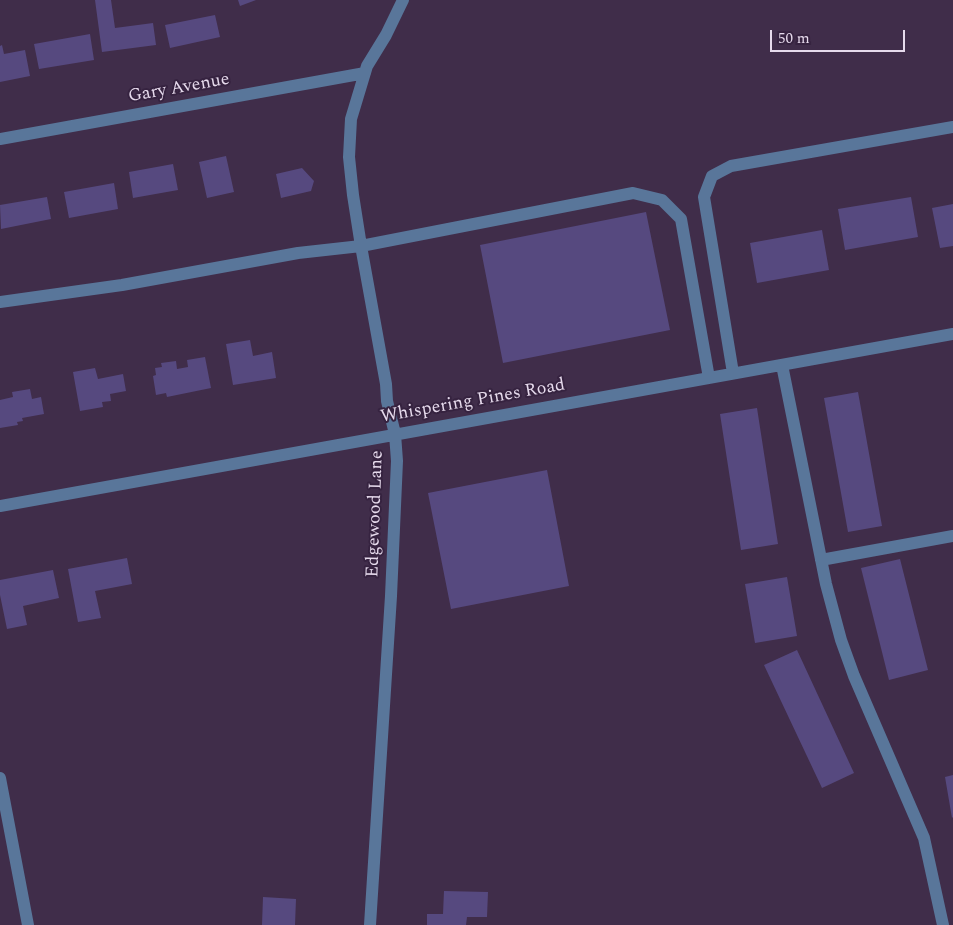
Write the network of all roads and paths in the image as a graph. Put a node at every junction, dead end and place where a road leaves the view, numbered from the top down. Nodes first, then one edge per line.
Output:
1 (403, 0) edge
2 (365, 73) junction
3 (953, 127) edge
4 (0, 139) edge
5 (360, 246) junction
6 (0, 302) edge
7 (953, 334) edge
8 (782, 364) junction
9 (733, 374) junction
10 (709, 378) junction
11 (396, 434) junction
12 (0, 506) edge
13 (953, 536) edge
14 (821, 560) junction
15 (0, 778) edge
16 (28, 925) edge
17 (370, 925) edge
18 (943, 925) edge

1 - 2 street, Edgewood Lane
2 - 4 street, Gary Avenue
2 - 5 street, Edgewood Lane
3 - 9 street
5 - 6 street
5 - 10 street
5 - 11 street, Edgewood Lane
7 - 8 street, Whispering Pines Road
8 - 9 street, Whispering Pines Road
8 - 14 street
9 - 10 street, Whispering Pines Road
10 - 11 street, Whispering Pines Road
11 - 12 street, Whispering Pines Road
11 - 17 street, Edgewood Lane
13 - 14 street
14 - 18 street
15 - 16 street

